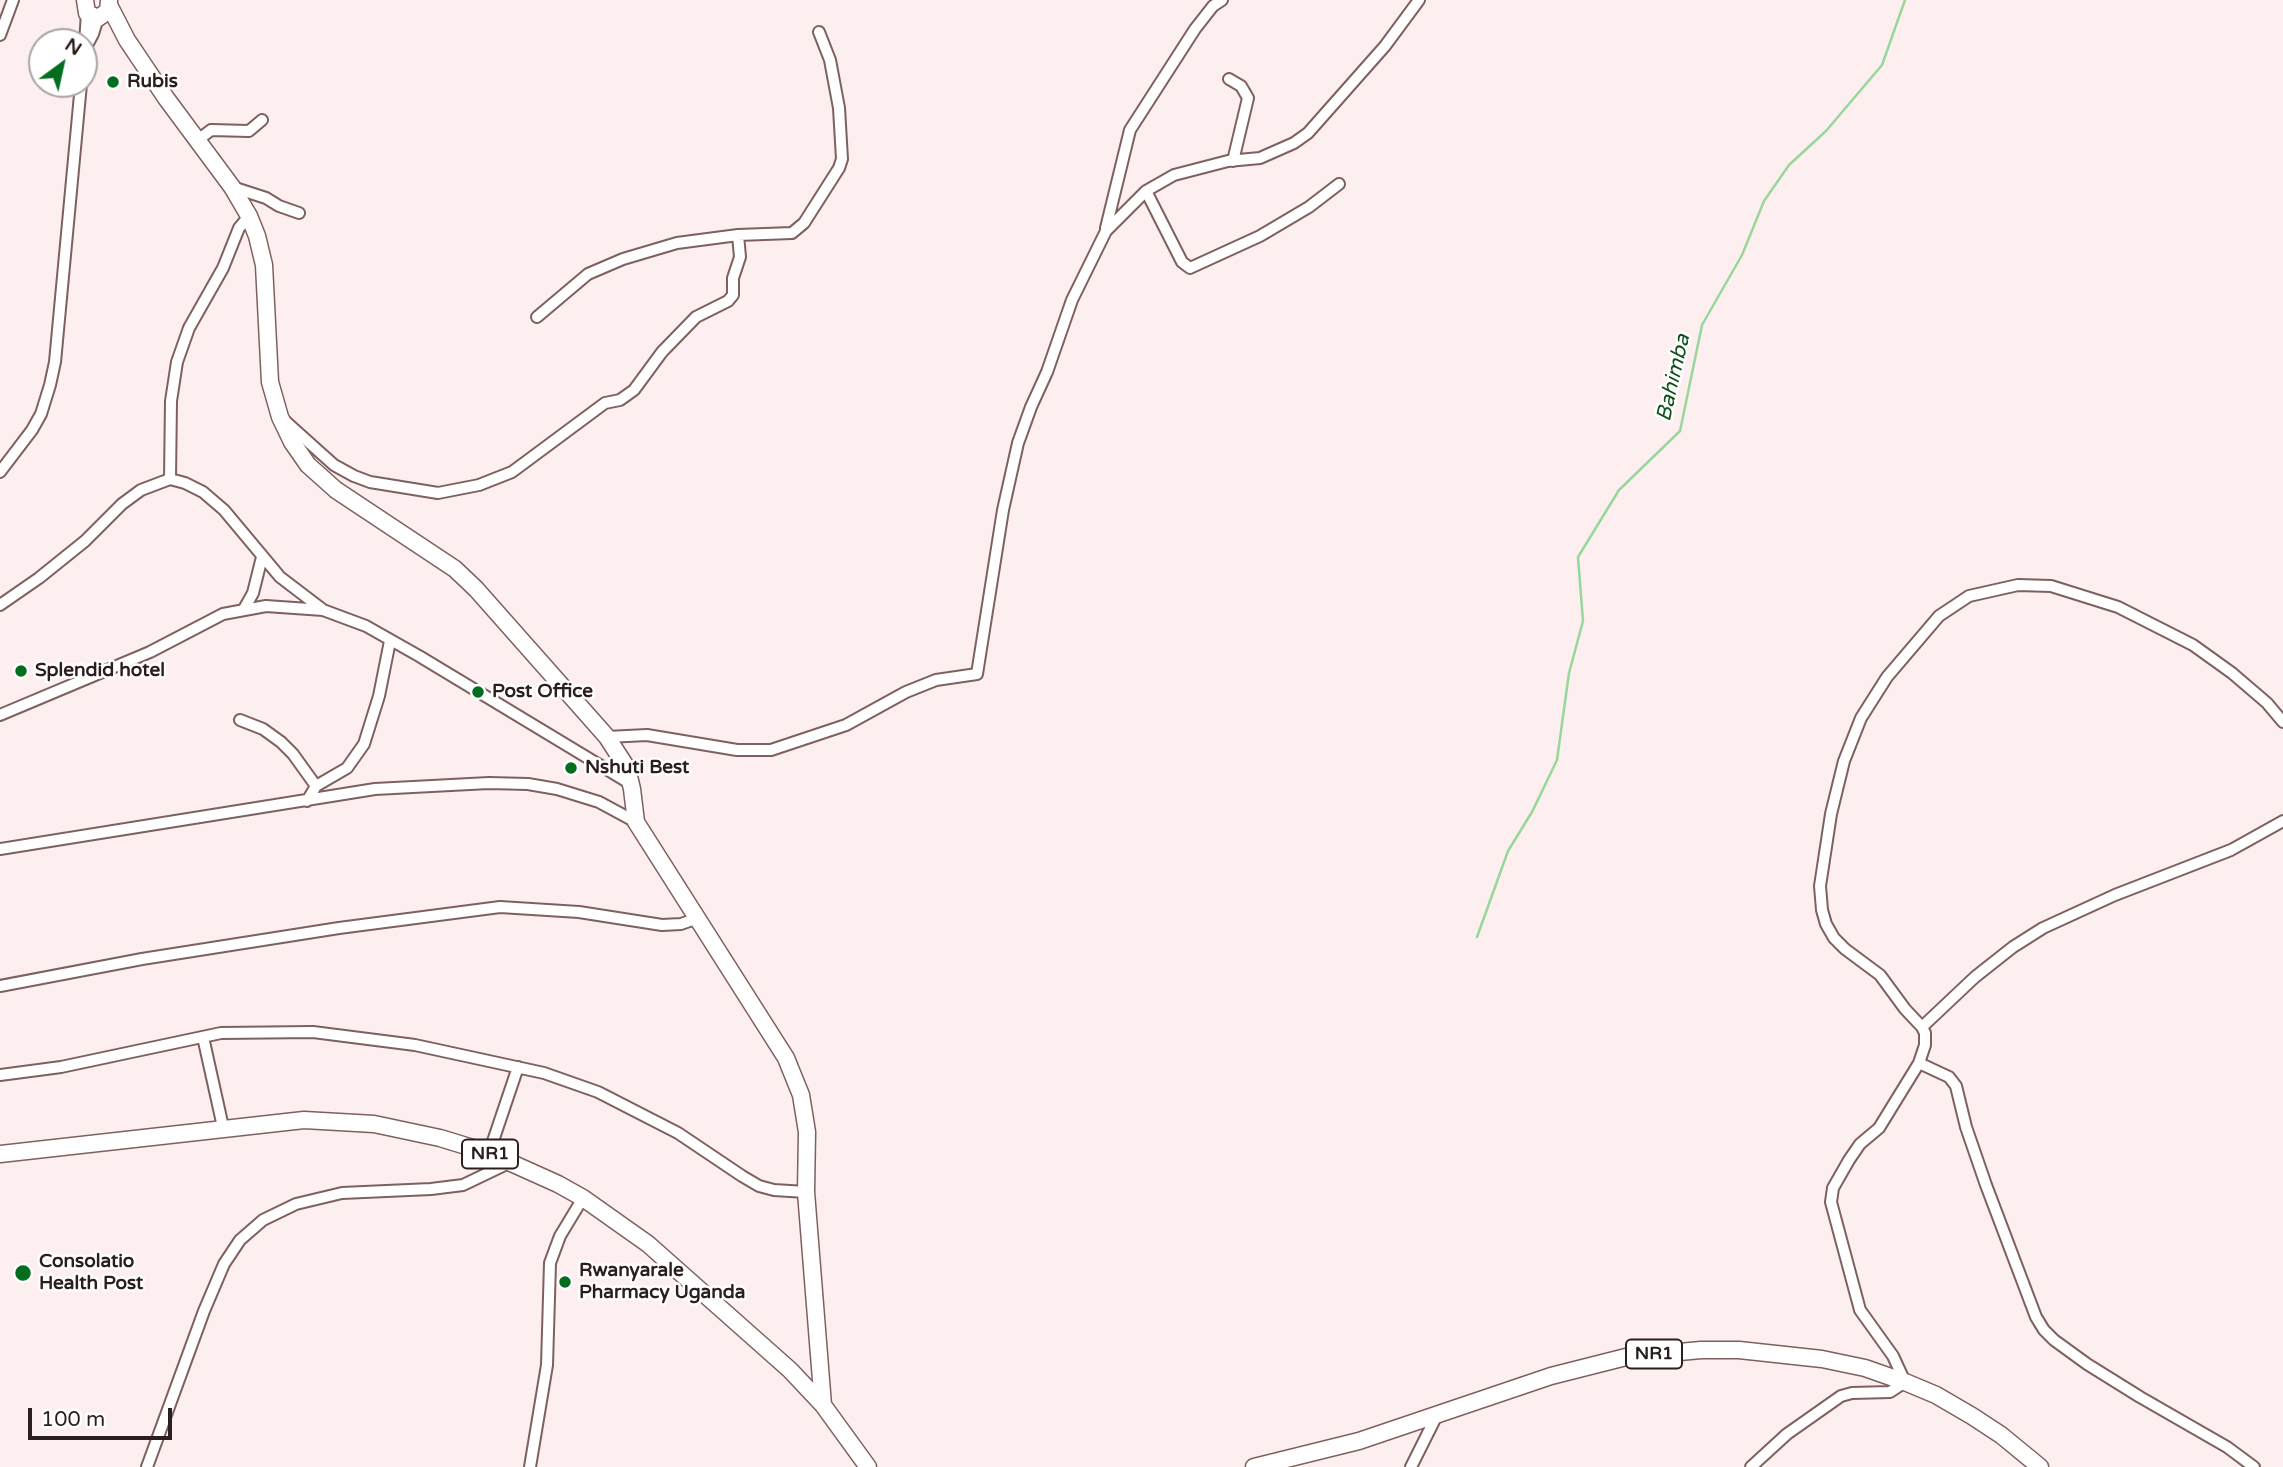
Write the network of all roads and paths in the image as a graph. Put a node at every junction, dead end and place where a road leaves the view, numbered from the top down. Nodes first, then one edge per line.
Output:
1 (13, 0) edge
2 (1222, 0) edge
3 (1419, 0) edge
4 (98, 9) edge
5 (92, 28) edge
6 (819, 32) dead end
7 (0, 36) edge
8 (1229, 79) dead end
9 (80, 98) edge
10 (262, 120) dead end
11 (198, 140) junction
12 (1233, 161) junction
13 (1339, 184) dead end
14 (232, 187) junction
15 (1146, 191) junction
16 (299, 213) dead end
17 (249, 216) junction
18 (1106, 231) junction
19 (738, 235) junction
20 (537, 317) dead end
21 (280, 417) junction
22 (0, 472) edge
23 (170, 479) junction
24 (262, 557) junction
25 (0, 605) edge
26 (244, 609) junction
27 (323, 610) junction
28 (390, 640) junction
29 (0, 715) edge
30 (240, 720) dead end
31 (2283, 722) edge
32 (607, 737) junction
33 (631, 784) junction
34 (316, 786) junction
35 (307, 801) junction
36 (2283, 821) edge
37 (636, 822) junction
38 (0, 849) edge
39 (698, 918) junction
40 (0, 986) edge
41 (1922, 1027) junction
42 (203, 1037) junction
43 (1919, 1063) junction
44 (519, 1068) junction
45 (0, 1075) edge
46 (223, 1127) junction
47 (489, 1153) junction
48 (0, 1154) edge
49 (511, 1162) junction
50 (806, 1192) junction
51 (583, 1198) junction
52 (1905, 1382) junction
53 (823, 1405) junction
54 (1437, 1415) junction
55 (147, 1467) edge
56 (530, 1467) edge
57 (868, 1467) edge
58 (1254, 1467) edge
59 (1411, 1467) edge
60 (1751, 1467) edge
61 (2040, 1467) edge
62 (2254, 1467) edge

1 - 7 street
2 - 18 street
3 - 12 street
4 - 5 street
4 - 11 highway
6 - 19 street
8 - 12 street
9 - 22 street
10 - 11 street
11 - 14 highway
12 - 15 street
13 - 15 street
14 - 16 street
14 - 17 highway
15 - 18 street
17 - 21 highway
17 - 23 street
18 - 32 street
19 - 20 street
19 - 21 street
21 - 32 highway
23 - 24 street
23 - 25 street
24 - 26 street
24 - 27 street
26 - 27 street
26 - 29 street
27 - 28 street
28 - 33 street
28 - 34 street
30 - 34 street
31 - 41 street
32 - 33 highway
33 - 37 highway
34 - 35 street
35 - 37 street
35 - 38 street
36 - 41 street
37 - 39 highway
39 - 40 street
39 - 50 highway
41 - 43 street
42 - 44 street
42 - 45 street
42 - 46 street
43 - 52 street
43 - 62 street
44 - 47 street
44 - 50 street
46 - 47 highway, NR1
46 - 48 highway, NR1
47 - 49 highway, NR1
49 - 51 highway, NR1
49 - 55 street
50 - 53 highway
51 - 53 highway, NR1
51 - 56 street
52 - 54 highway, NR1
52 - 60 street
52 - 61 highway, NR1
53 - 57 highway, NR1
54 - 58 highway, NR1
54 - 59 street

